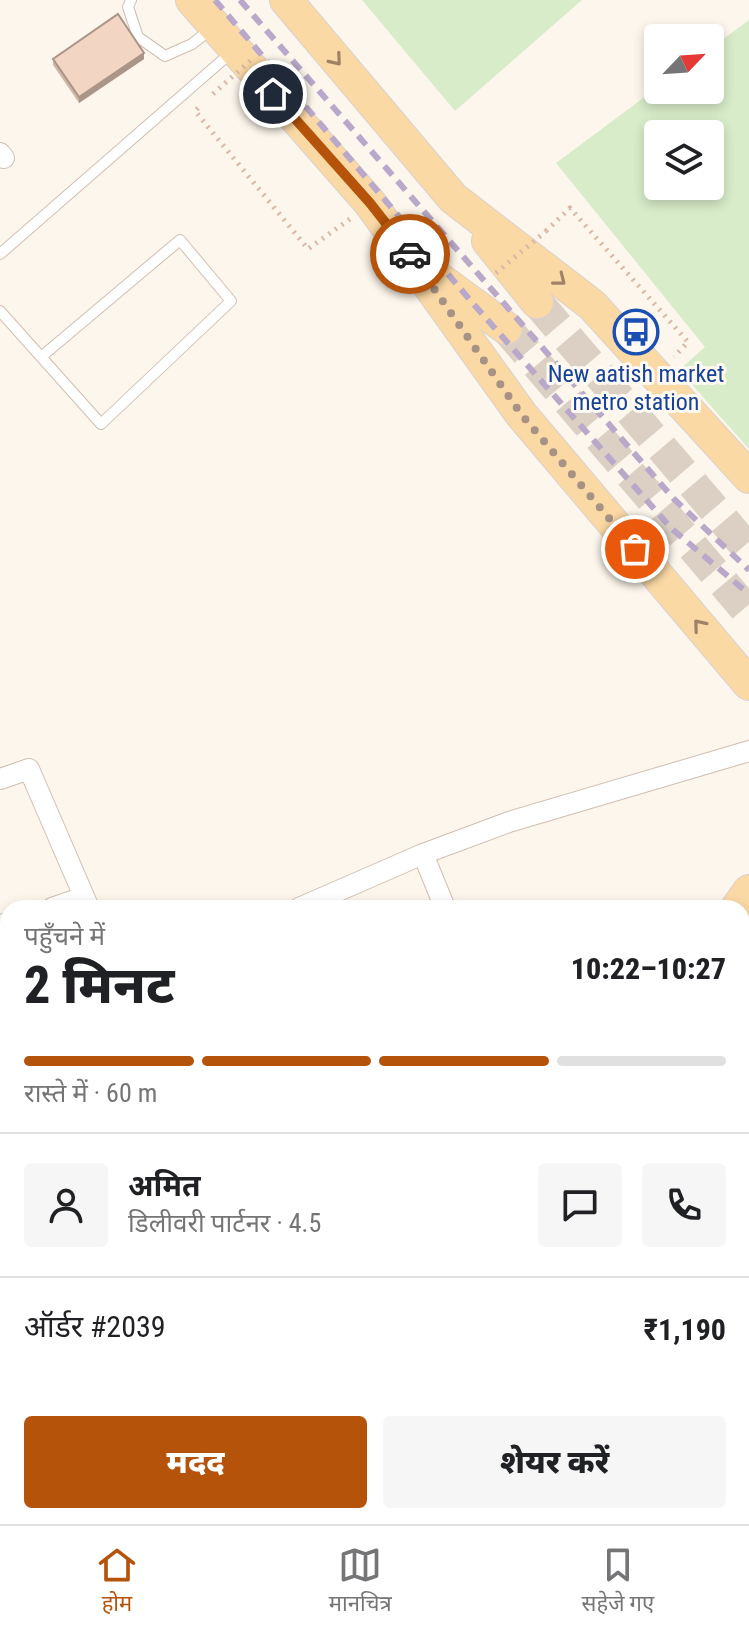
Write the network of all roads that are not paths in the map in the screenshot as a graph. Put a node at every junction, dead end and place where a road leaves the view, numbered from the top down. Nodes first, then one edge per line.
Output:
1 (131, 0) edge
2 (192, 0) edge
3 (286, 0) edge
4 (234, 45) junction
5 (453, 198) junction
6 (0, 254) edge
7 (413, 259) junction
8 (537, 302) tunnel mouth
9 (0, 311) edge
10 (506, 328) tunnel mouth
11 (41, 357) junction
12 (749, 477) edge
13 (749, 684) edge
14 (749, 751) edge
15 (0, 779) edge
16 (423, 854) junction
17 (86, 900) edge
18 (317, 900) edge
19 (442, 900) edge

1 - 4 lane
2 - 4 main road
3 -> 5 main road
4 - 6 lane
4 - 7 main road
5 - 8 main road
5 -> 12 main road
7 - 10 main road
13 -> 7 main road
9 - 11 lane
11 - 11 lane
14 - 16 street
15 - 17 street
16 - 18 street
16 - 19 street

